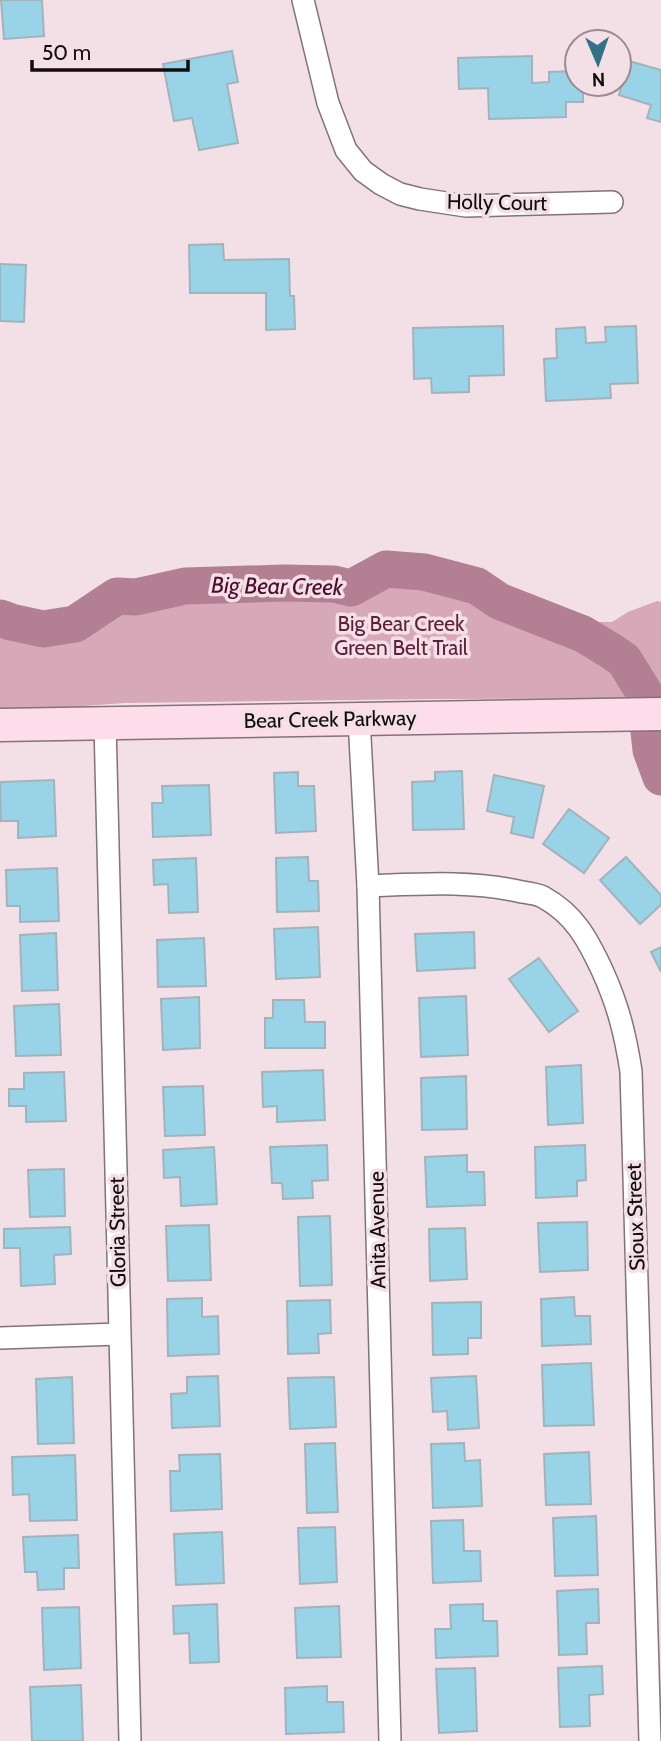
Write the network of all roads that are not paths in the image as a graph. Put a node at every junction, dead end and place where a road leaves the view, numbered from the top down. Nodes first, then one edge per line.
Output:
1 (303, 0) edge
2 (612, 201) dead end
3 (661, 715) edge
4 (359, 719) junction
5 (105, 723) junction
6 (0, 725) edge
7 (368, 886) junction
8 (119, 1334) junction
9 (0, 1338) edge
10 (130, 1741) edge
11 (390, 1741) edge
12 (650, 1741) edge

1 - 2 street, Holly Court
3 - 4 main road, Bear Creek Parkway
4 - 5 main road, Bear Creek Parkway
4 - 7 street, Anita Avenue
5 - 6 main road, Bear Creek Parkway
5 - 8 street, Gloria Street
7 - 11 street, Anita Avenue
7 - 12 street, Sioux Street
8 - 9 street
8 - 10 street, Gloria Street

